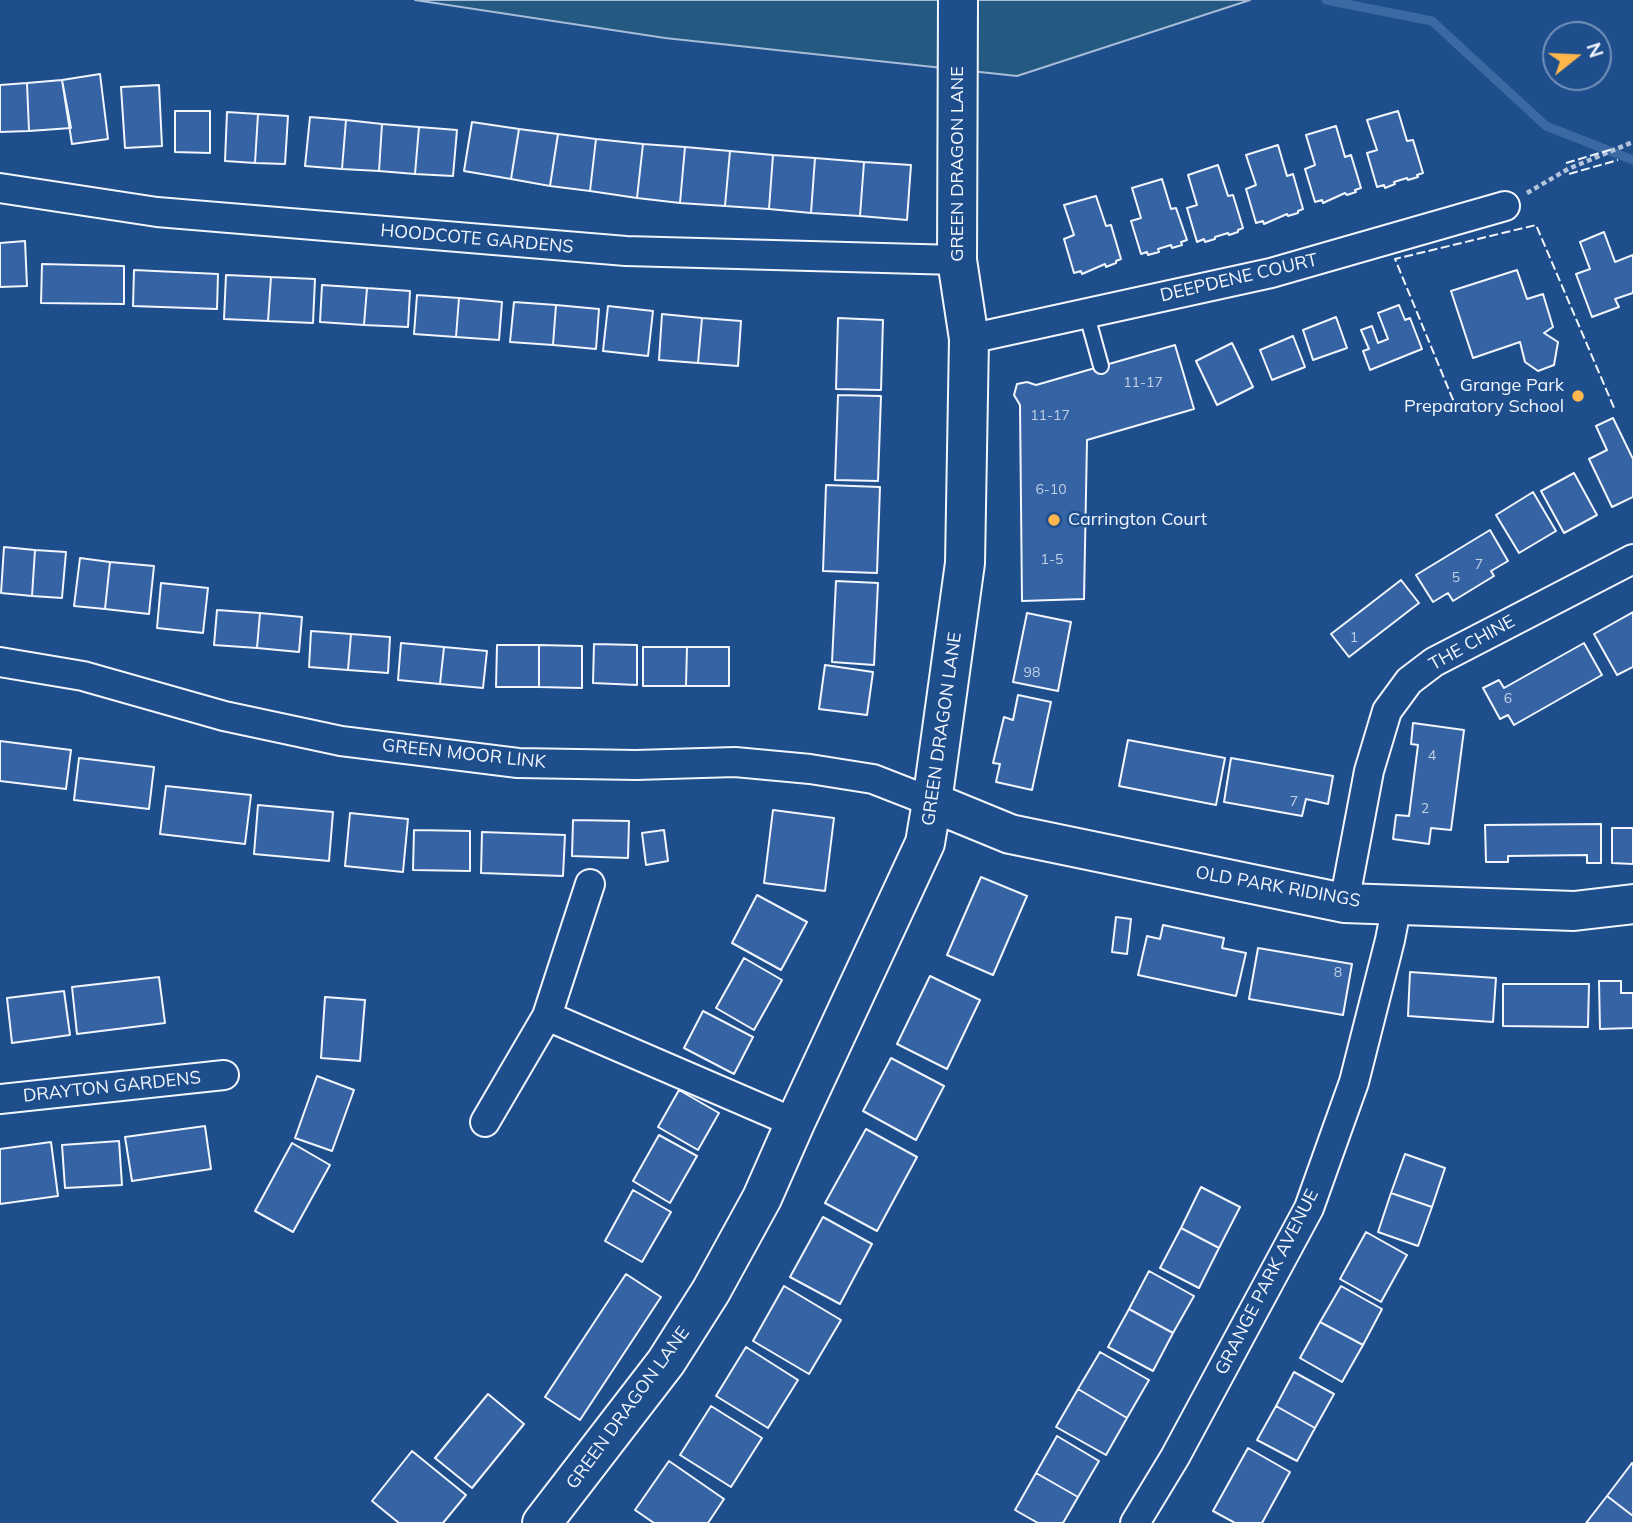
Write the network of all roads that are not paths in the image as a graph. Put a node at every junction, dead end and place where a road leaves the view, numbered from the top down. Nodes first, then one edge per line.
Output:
1 (958, 0) edge
2 (0, 188) edge
3 (1506, 206) road end
4 (957, 260) junction
5 (1086, 312) junction
6 (969, 339) junction
7 (1101, 366) dead end
8 (1633, 559) edge
9 (0, 662) edge
10 (932, 802) junction
11 (590, 884) dead end
12 (1344, 903) junction
13 (1397, 904) junction
14 (1633, 904) edge
15 (547, 1016) junction
16 (225, 1075) dead end
17 (0, 1099) edge
18 (485, 1122) dead end
19 (795, 1123) junction
20 (542, 1523) edge
21 (1135, 1523) edge

1 - 4 street, GREEN DRAGON LANE
2 - 4 street, HOODCOTE GARDENS
3 - 5 street, DEEPDENE COURT
4 - 6 street, GREEN DRAGON LANE
5 - 6 street, DEEPDENE COURT
5 - 7 lane
6 - 10 street, GREEN DRAGON LANE
8 - 12 street, THE CHINE
9 - 10 street, GREEN MOOR LINK
10 - 12 street, OLD PARK RIDINGS
10 - 19 street, GREEN DRAGON LANE
11 - 15 street
12 - 13 street, OLD PARK RIDINGS
13 - 14 street, OLD PARK RIDINGS
13 - 21 street, GRANGE PARK AVENUE
15 - 18 street
15 - 19 street
16 - 17 street, DRAYTON GARDENS
19 - 20 street, GREEN DRAGON LANE

